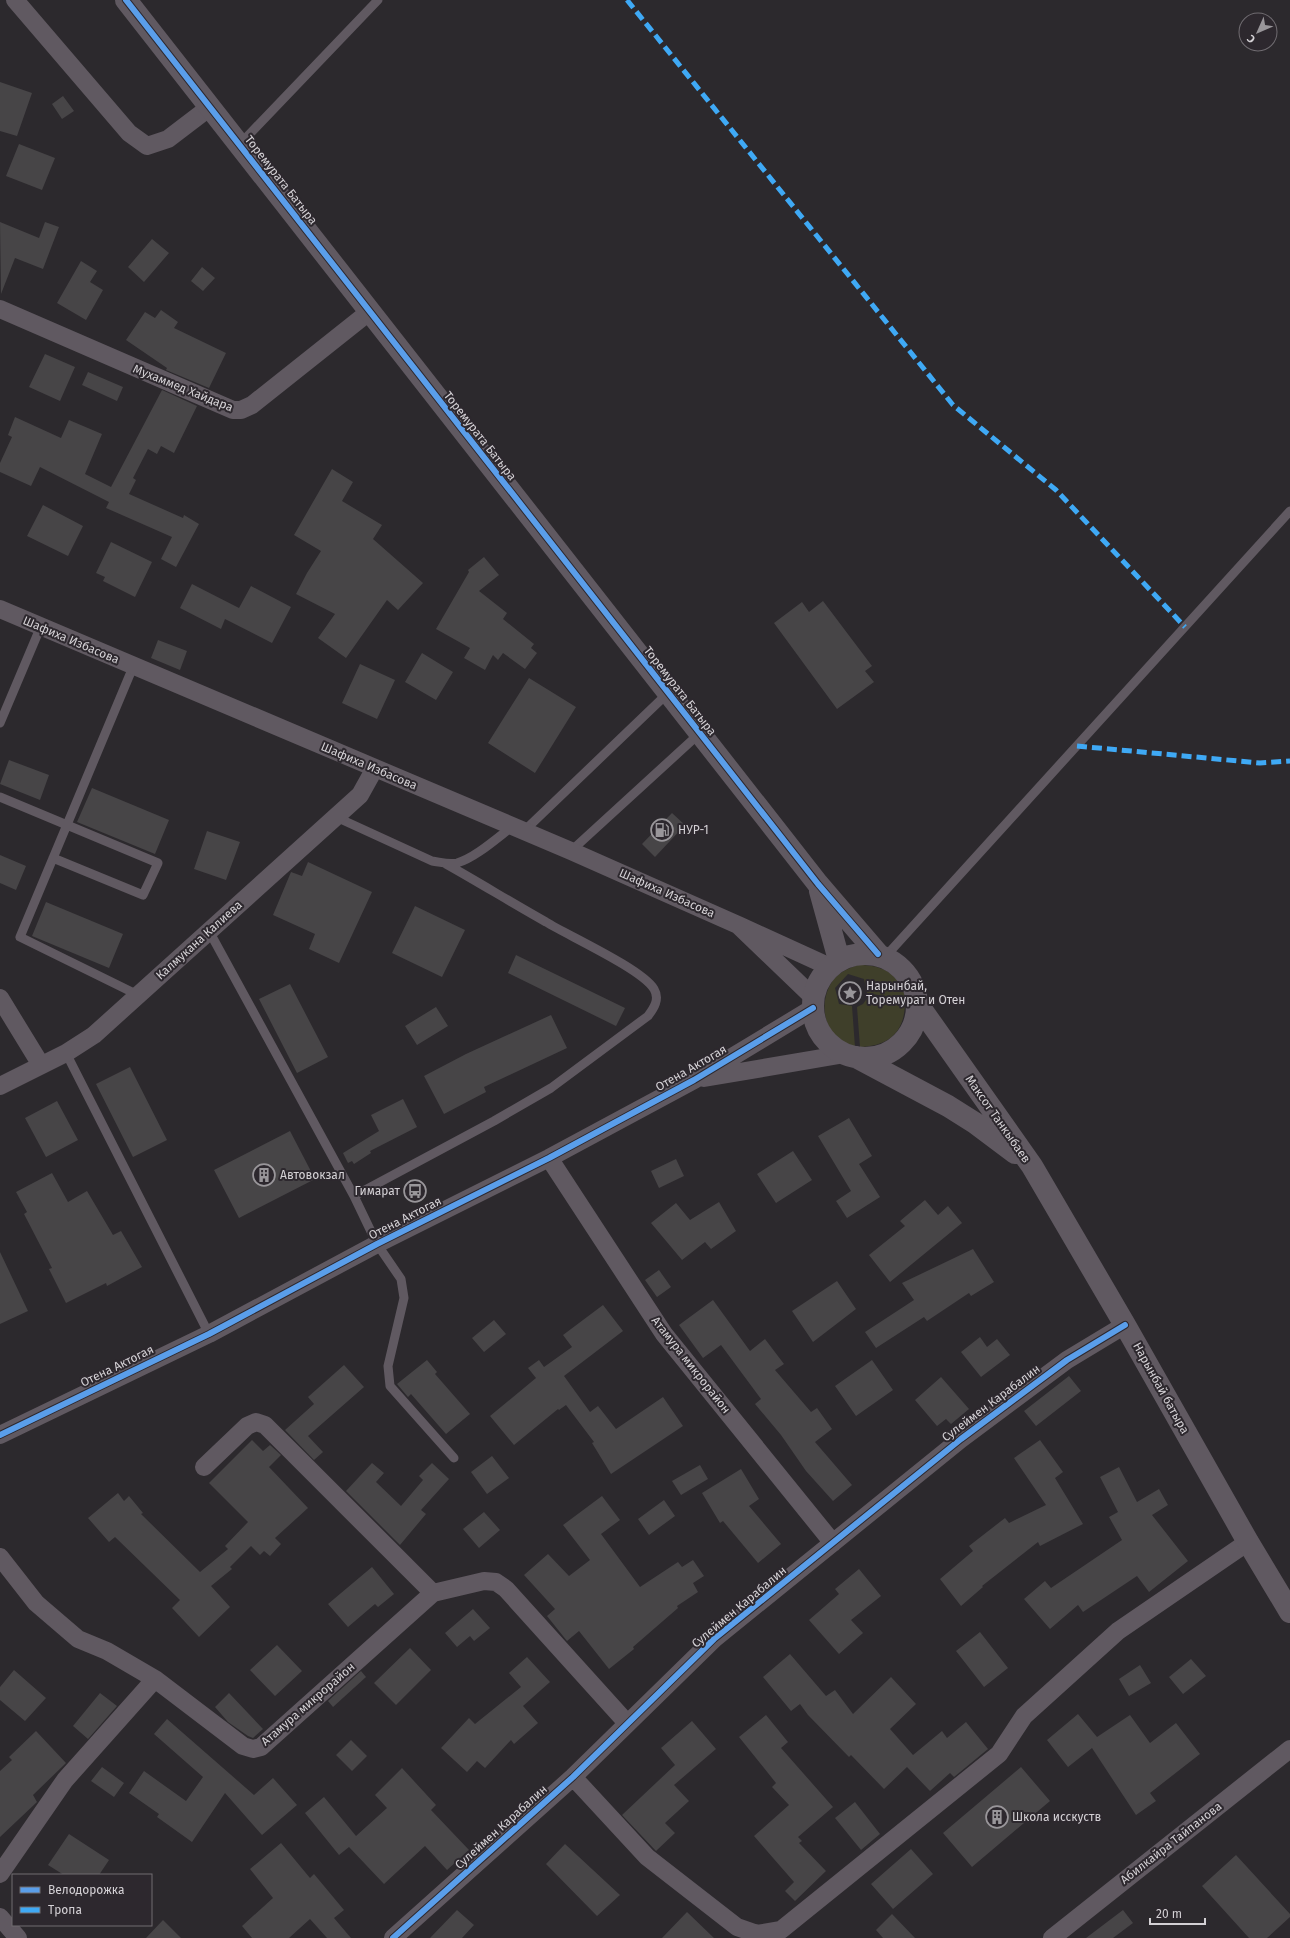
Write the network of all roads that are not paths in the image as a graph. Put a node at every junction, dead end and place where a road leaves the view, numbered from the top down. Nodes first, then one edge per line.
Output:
1 (15, 0) edge
2 (126, 0) edge
3 (378, 0) edge
4 (210, 107) junction
5 (240, 144) junction
6 (0, 309) edge
7 (369, 312) junction
8 (1290, 511) edge
9 (0, 609) edge
10 (41, 626) junction
11 (133, 666) junction
12 (668, 693) junction
13 (0, 723) edge
14 (700, 733) junction
15 (374, 768) junction
16 (0, 797) edge
17 (336, 817) junction
18 (67, 824) junction
19 (518, 829) junction
20 (571, 851) junction
21 (53, 858) junction
22 (446, 864) junction
23 (818, 884) junction
24 (738, 925) junction
25 (209, 931) junction
26 (882, 956) junction
27 (835, 963) junction
28 (138, 995) junction
29 (0, 998) edge
30 (813, 1003) junction
31 (917, 1003) junction
32 (66, 1053) junction
33 (851, 1056) junction
34 (41, 1066) junction
35 (694, 1080) junction
36 (0, 1086) edge
37 (549, 1158) junction
38 (1032, 1166) junction
39 (354, 1196) junction
40 (377, 1244) junction
41 (1125, 1324) junction
42 (209, 1334) junction
43 (0, 1435) edge
44 (454, 1458) dead end
45 (204, 1467) dead end
46 (1248, 1542) junction
47 (833, 1543) junction
48 (0, 1557) edge
49 (433, 1593) junction
50 (1290, 1612) edge
51 (155, 1679) junction
52 (627, 1723) junction
53 (1290, 1749) edge
54 (573, 1777) junction
55 (0, 1874) edge
56 (0, 1917) edge
57 (18, 1938) edge
58 (393, 1938) edge
59 (1052, 1938) edge

1 - 4 street
2 - 4 street, Торемурата Батыра
3 - 5 lane
4 - 5 street, Торемурата Батыра
5 - 7 street, Торемурата Батыра
6 - 7 street, Мухаммед Хайдара
7 - 12 street, Торемурата Батыра
8 - 26 lane
9 - 10 street, Шафиха Избасова
10 - 11 street, Шафиха Избасова
10 - 13 lane
11 - 15 street, Шафиха Избасова
11 - 18 lane
12 - 14 street, Торемурата Батыра
12 - 19 lane
14 - 20 lane
14 - 23 street, Торемурата Батыра
15 - 17 street, Калмукана Калиева
15 - 19 street, Шафиха Избасова
16 - 18 lane
17 - 22 lane
17 - 25 street, Калмукана Калиева
18 - 21 lane
18 - 21 lane
19 - 20 street, Шафиха Избасова
19 - 22 lane
20 - 24 street, Шафиха Избасова
21 - 28 lane
22 - 39 lane
23 - 26 street, Торемурата Батыра
23 - 27 street
24 - 27 street, Шафиха Избасова
24 - 30 street
25 - 28 street, Калмукана Калиева
25 - 39 lane
26 - 27 street
26 - 31 street
27 - 30 street
28 - 32 street, Калмукана Калиева
29 - 34 street
30 - 33 street
30 - 35 street, Отена Актогая
31 - 33 street
31 - 38 street, Максот Танкыбаев
32 - 34 street, Калмукана Калиева
32 - 42 lane
33 - 35 street, Отена Актогая
33 - 38 street, Максот Танкыбаев
34 - 36 street, Калмукана Калиева
35 - 37 street, Отена Актогая
37 - 40 street, Отена Актогая
37 - 47 street, Атамура микрорайон
38 - 41 street, Нарынбай батыра
39 - 40 lane
40 - 42 street, Отена Актогая
40 - 44 lane
41 - 46 street, Нарынбай батыра
41 - 47 street, Сулеймен Карабалин
42 - 43 street, Отена Актогая
45 - 49 street
46 - 50 street, Нарынбай батыра
46 - 54 street
47 - 52 street, Сулеймен Карабалин
48 - 51 street, Атамура микрорайон
49 - 51 street, Атамура микрорайон
49 - 52 street, Атамура микрорайон
51 - 55 street
52 - 54 street, Сулеймен Карабалин
53 - 59 street, Абилкайра Тайпанова
54 - 58 street, Сулеймен Карабалин
56 - 57 street

